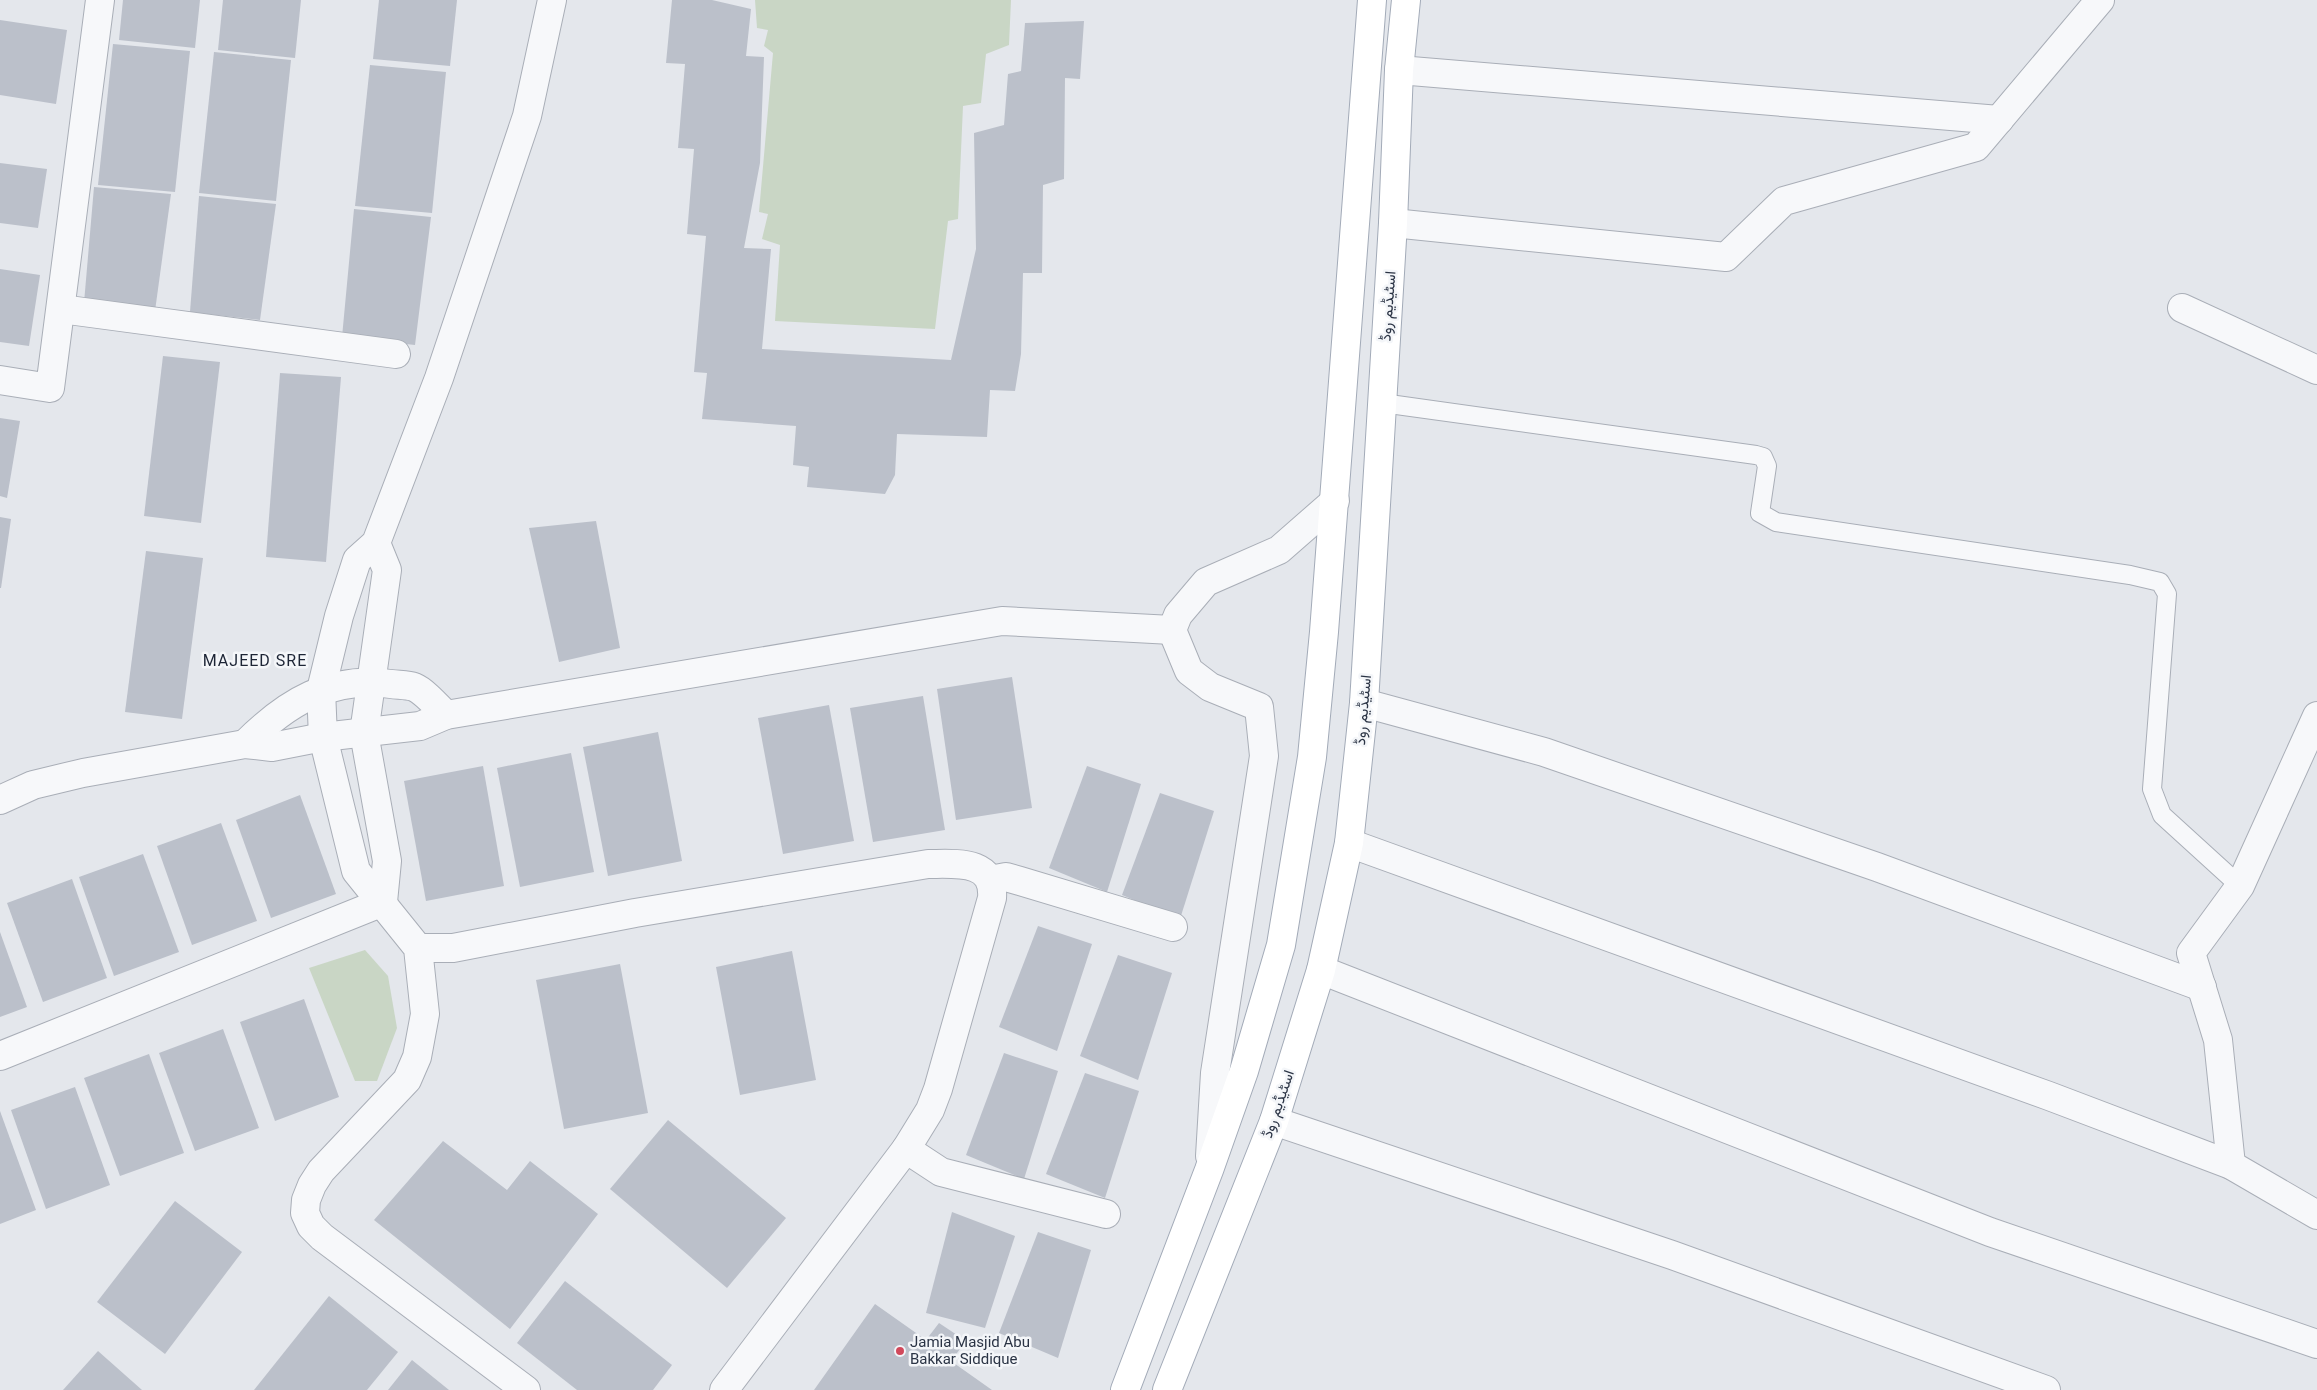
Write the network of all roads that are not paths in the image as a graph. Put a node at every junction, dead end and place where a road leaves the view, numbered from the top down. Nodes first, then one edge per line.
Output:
1 (100, 0) edge
2 (552, 0) edge
3 (1372, 0) edge
4 (1406, 0) edge
5 (2100, 0) edge
6 (1399, 70) junction
7 (1999, 120) junction
8 (1393, 223) junction
9 (2182, 308) dead end
10 (60, 309) junction
11 (396, 354) dead end
12 (2317, 370) edge
13 (0, 380) edge
14 (1382, 403) junction
15 (1335, 501) junction
16 (376, 543) junction
17 (1172, 630) junction
18 (370, 681) junction
19 (321, 690) junction
20 (1364, 703) junction
21 (446, 714) junction
22 (2317, 716) edge
23 (364, 733) junction
24 (323, 737) junction
25 (245, 744) junction
26 (0, 800) edge
27 (1349, 843) junction
28 (990, 880) junction
29 (2240, 886) junction
30 (382, 902) junction
31 (1173, 927) dead end
32 (418, 948) junction
33 (1321, 970) junction
34 (2202, 987) junction
35 (0, 1056) edge
36 (1274, 1121) junction
37 (906, 1149) junction
38 (2231, 1165) junction
39 (1210, 1170) junction
40 (1106, 1214) dead end
41 (2317, 1215) edge
42 (2317, 1344) edge
43 (526, 1390) edge
44 (724, 1390) edge
45 (1124, 1390) edge
46 (1167, 1390) edge
47 (2046, 1390) edge

1 - 10 street
2 - 16 street
3 - 15 main road
4 - 6 main road, اسٹیڈیم روڈ
5 - 7 street
6 - 7 street
6 - 8 main road, اسٹیڈیم روڈ
7 - 8 street
8 - 14 main road, اسٹیڈیم روڈ
9 - 12 street
10 - 11 street
10 - 13 street
14 - 20 main road, اسٹیڈیم روڈ
14 - 29 lane
15 - 17 street
15 - 39 main road
16 - 18 street
16 - 19 street
17 - 21 street
17 - 39 street
18 - 19 street
18 - 21 street
18 - 23 street
19 - 24 street
19 - 25 street
20 - 27 main road, اسٹیڈیم روڈ
20 - 34 street
21 - 23 street
22 - 29 street
23 - 24 street
23 - 30 street
24 - 25 street
24 - 30 street
25 - 26 street
27 - 33 main road, اسٹیڈیم روڈ
27 - 38 street
28 - 31 street
28 - 32 street
28 - 37 street
29 - 34 street
30 - 32 street
30 - 35 street
32 - 43 street
33 - 36 main road, اسٹیڈیم روڈ
33 - 42 street
34 - 38 street
36 - 46 main road, اسٹیڈیم روڈ
36 - 47 street
37 - 40 street
37 - 44 street
38 - 41 street
39 - 45 main road

